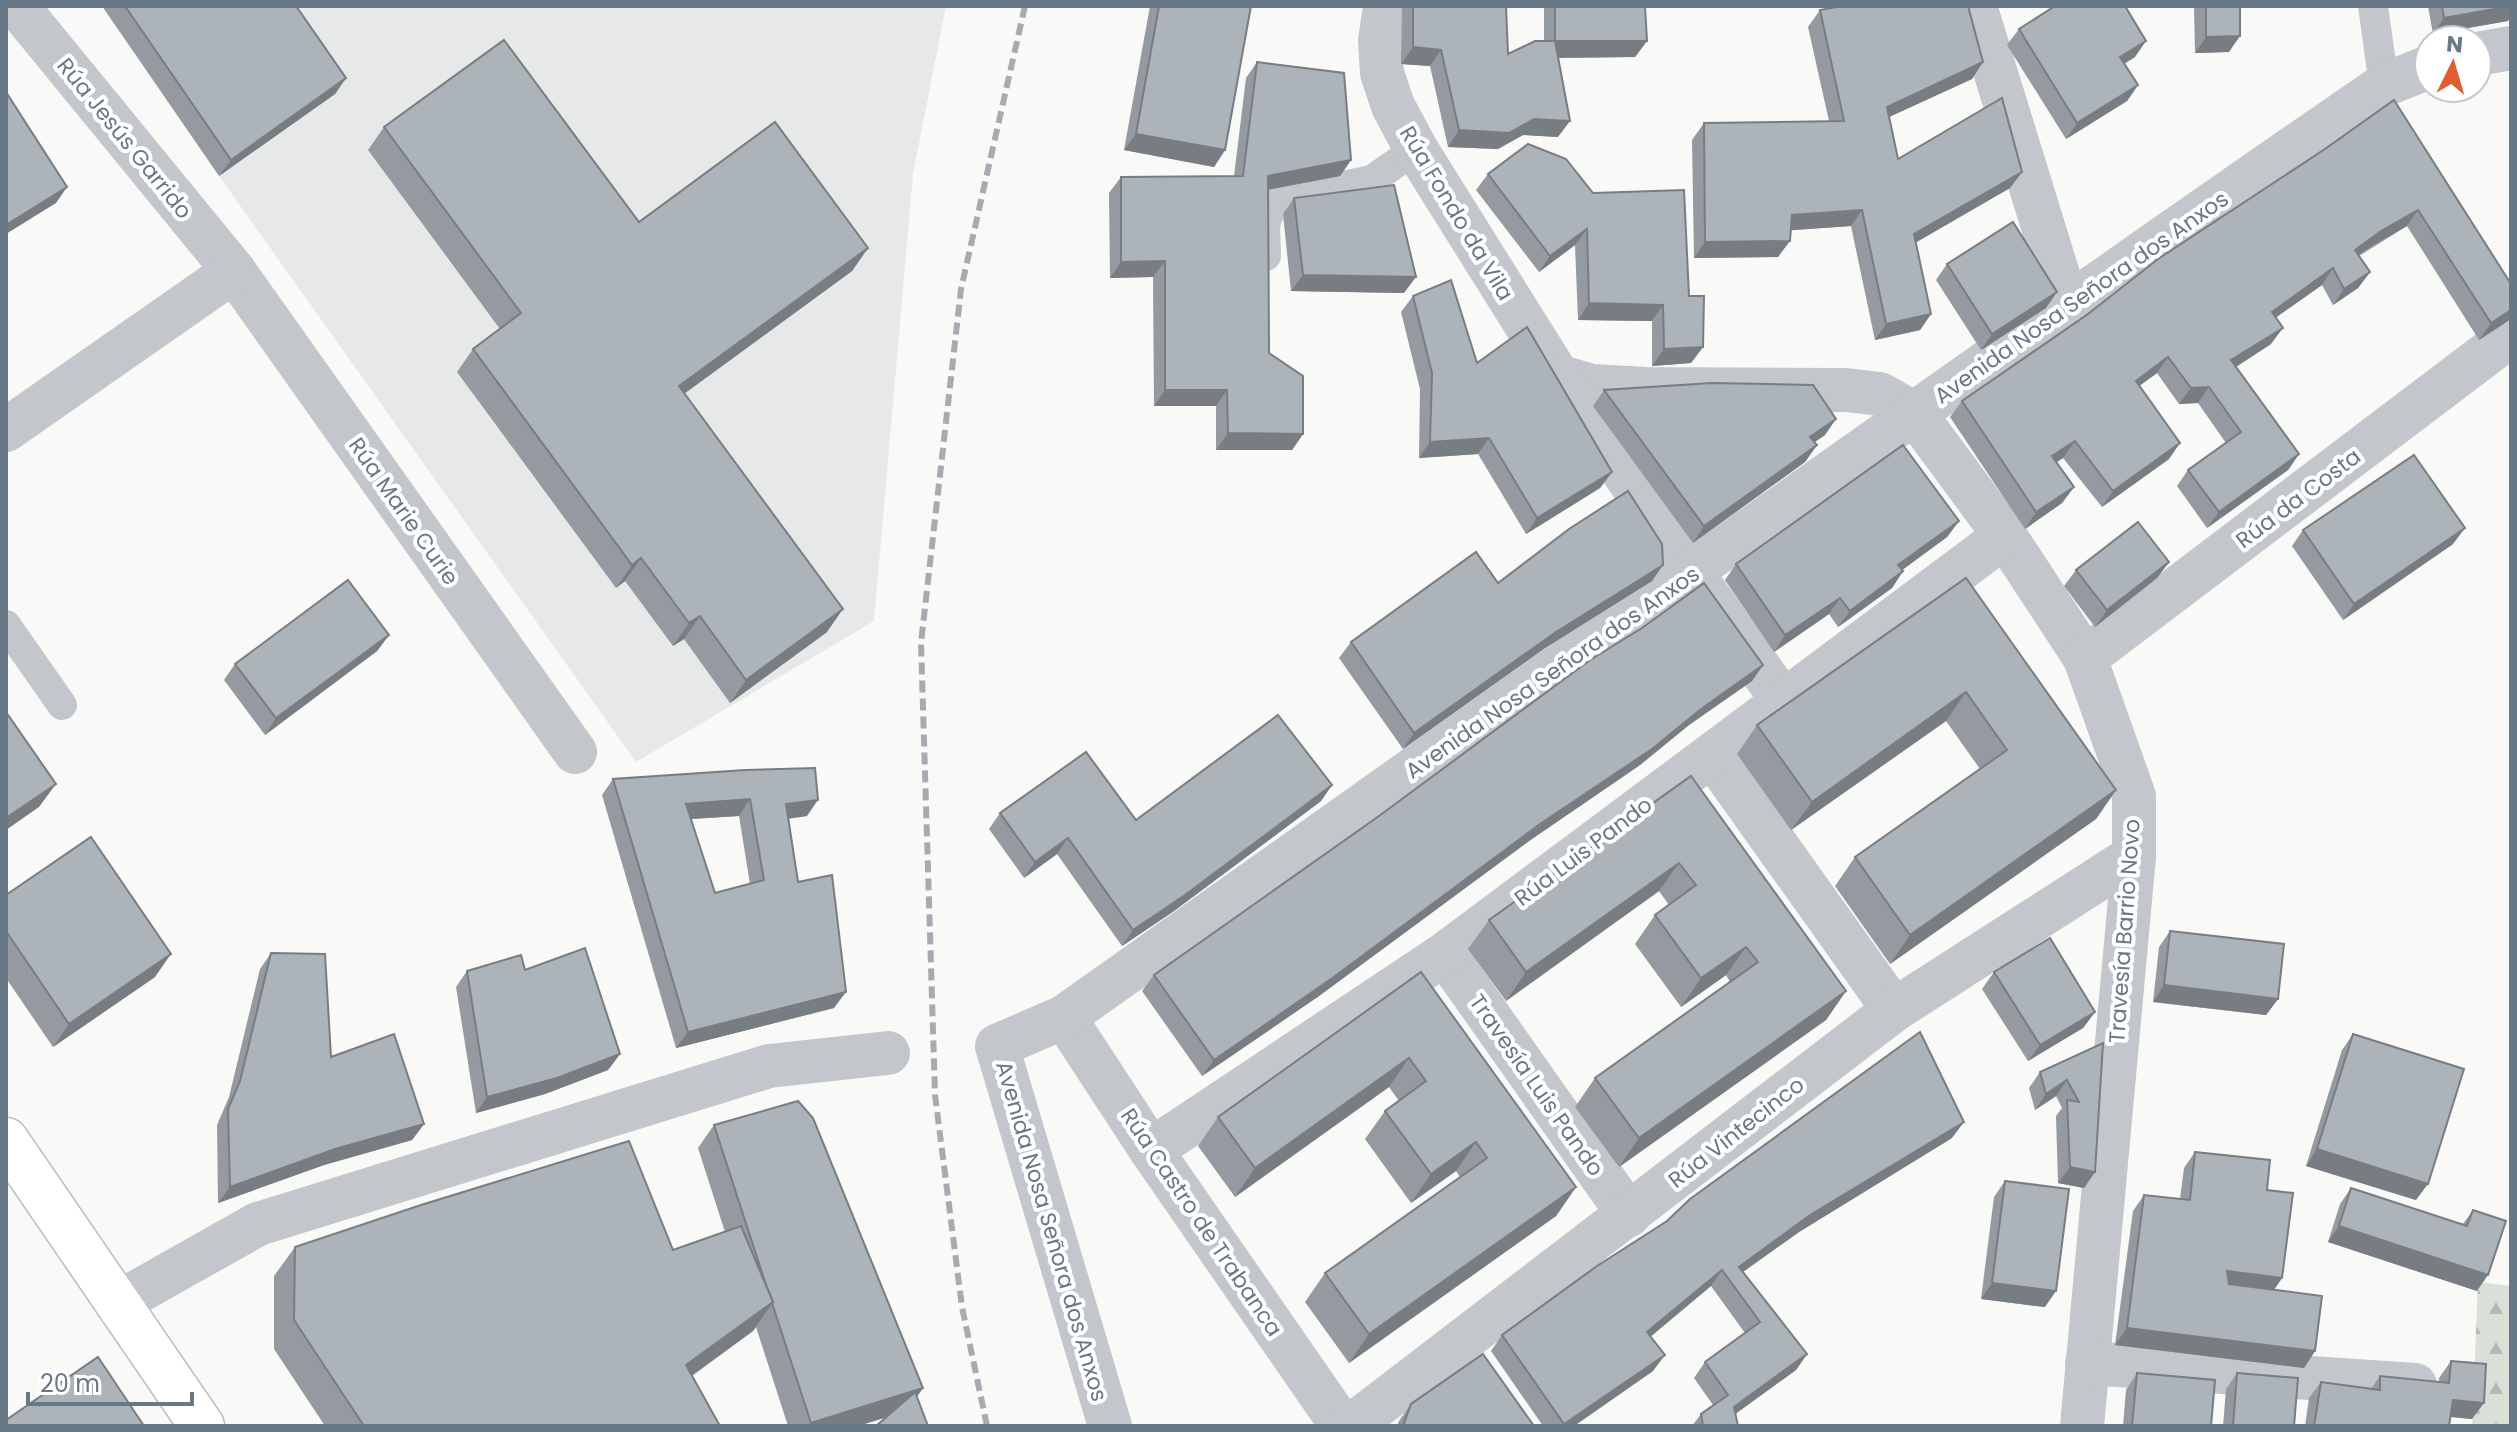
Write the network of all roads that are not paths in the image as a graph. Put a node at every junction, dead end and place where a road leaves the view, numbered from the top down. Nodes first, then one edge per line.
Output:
1 (17, 6) edge
2 (1350, 6) edge
3 (1975, 6) edge
4 (2373, 6) edge
5 (1382, 23) edge
6 (2413, 73) edge
7 (2384, 85) junction
8 (1416, 149) junction
9 (234, 271) junction
10 (1267, 284) edge
11 (2067, 304) junction
12 (2511, 339) edge
13 (1558, 376) junction
14 (1915, 414) junction
15 (6, 430) edge
16 (2005, 536) junction
17 (1692, 573) junction
18 (6, 625) edge
19 (2085, 658) junction
20 (1783, 701) junction
21 (62, 705) dead end
22 (575, 752) dead end
23 (1712, 755) junction
24 (2134, 856) junction
25 (1445, 954) junction
26 (1894, 1010) junction
27 (1064, 1017) junction
28 (888, 1053) dead end
29 (6, 1140) edge
30 (1151, 1150) junction
31 (1629, 1215) junction
32 (116, 1304) junction
33 (2087, 1363) junction
34 (2415, 1385) edge
35 (202, 1426) edge
36 (1110, 1426) edge
37 (1342, 1426) edge
38 (1351, 1426) edge
39 (2082, 1426) edge

1 - 9 street, Rúa Jesús Garrido
2 - 5 street, Rúa Fondo da Vila
3 - 11 street
4 - 7 lane
5 - 8 street, Rúa Fondo da Vila
6 - 7 street, Avenida Nosa Señora dos Anxos
7 - 11 street, Avenida Nosa Señora dos Anxos
8 - 10 lane
8 - 13 street, Rúa Fondo da Vila
9 - 15 street
9 - 22 street, Rúa Marie Curie
11 - 14 street, Avenida Nosa Señora dos Anxos
12 - 19 street, Rúa da Costa
13 - 14 street
13 - 17 street, Rúa Fondo da Vila
14 - 16 street, Travesía Barrio Novo
14 - 17 street, Avenida Nosa Señora dos Anxos
16 - 19 street, Travesía Barrio Novo
16 - 20 street, Rúa Luis Pando
17 - 20 street, Rúa Fondo da Vila
17 - 27 street, Avenida Nosa Señora dos Anxos
18 - 21 lane
19 - 24 street, Travesía Barrio Novo
20 - 23 street, Rúa Luis Pando
23 - 25 street, Rúa Luis Pando
23 - 26 street
24 - 26 street, Rúa Vintecinco
24 - 33 street, Travesía Barrio Novo
25 - 30 street, Rúa Luis Pando
25 - 31 street, Travesía Luis Pando
26 - 31 street, Rúa Vintecinco
27 - 30 street, Rúa Castro de Trabanca
27 - 36 street, Avenida Nosa Señora dos Anxos
28 - 32 street
29 - 32 main road
30 - 37 street, Rúa Castro de Trabanca
31 - 38 street, Rúa Vintecinco
32 - 35 main road
33 - 34 street
33 - 39 street, Travesía Barrio Novo

